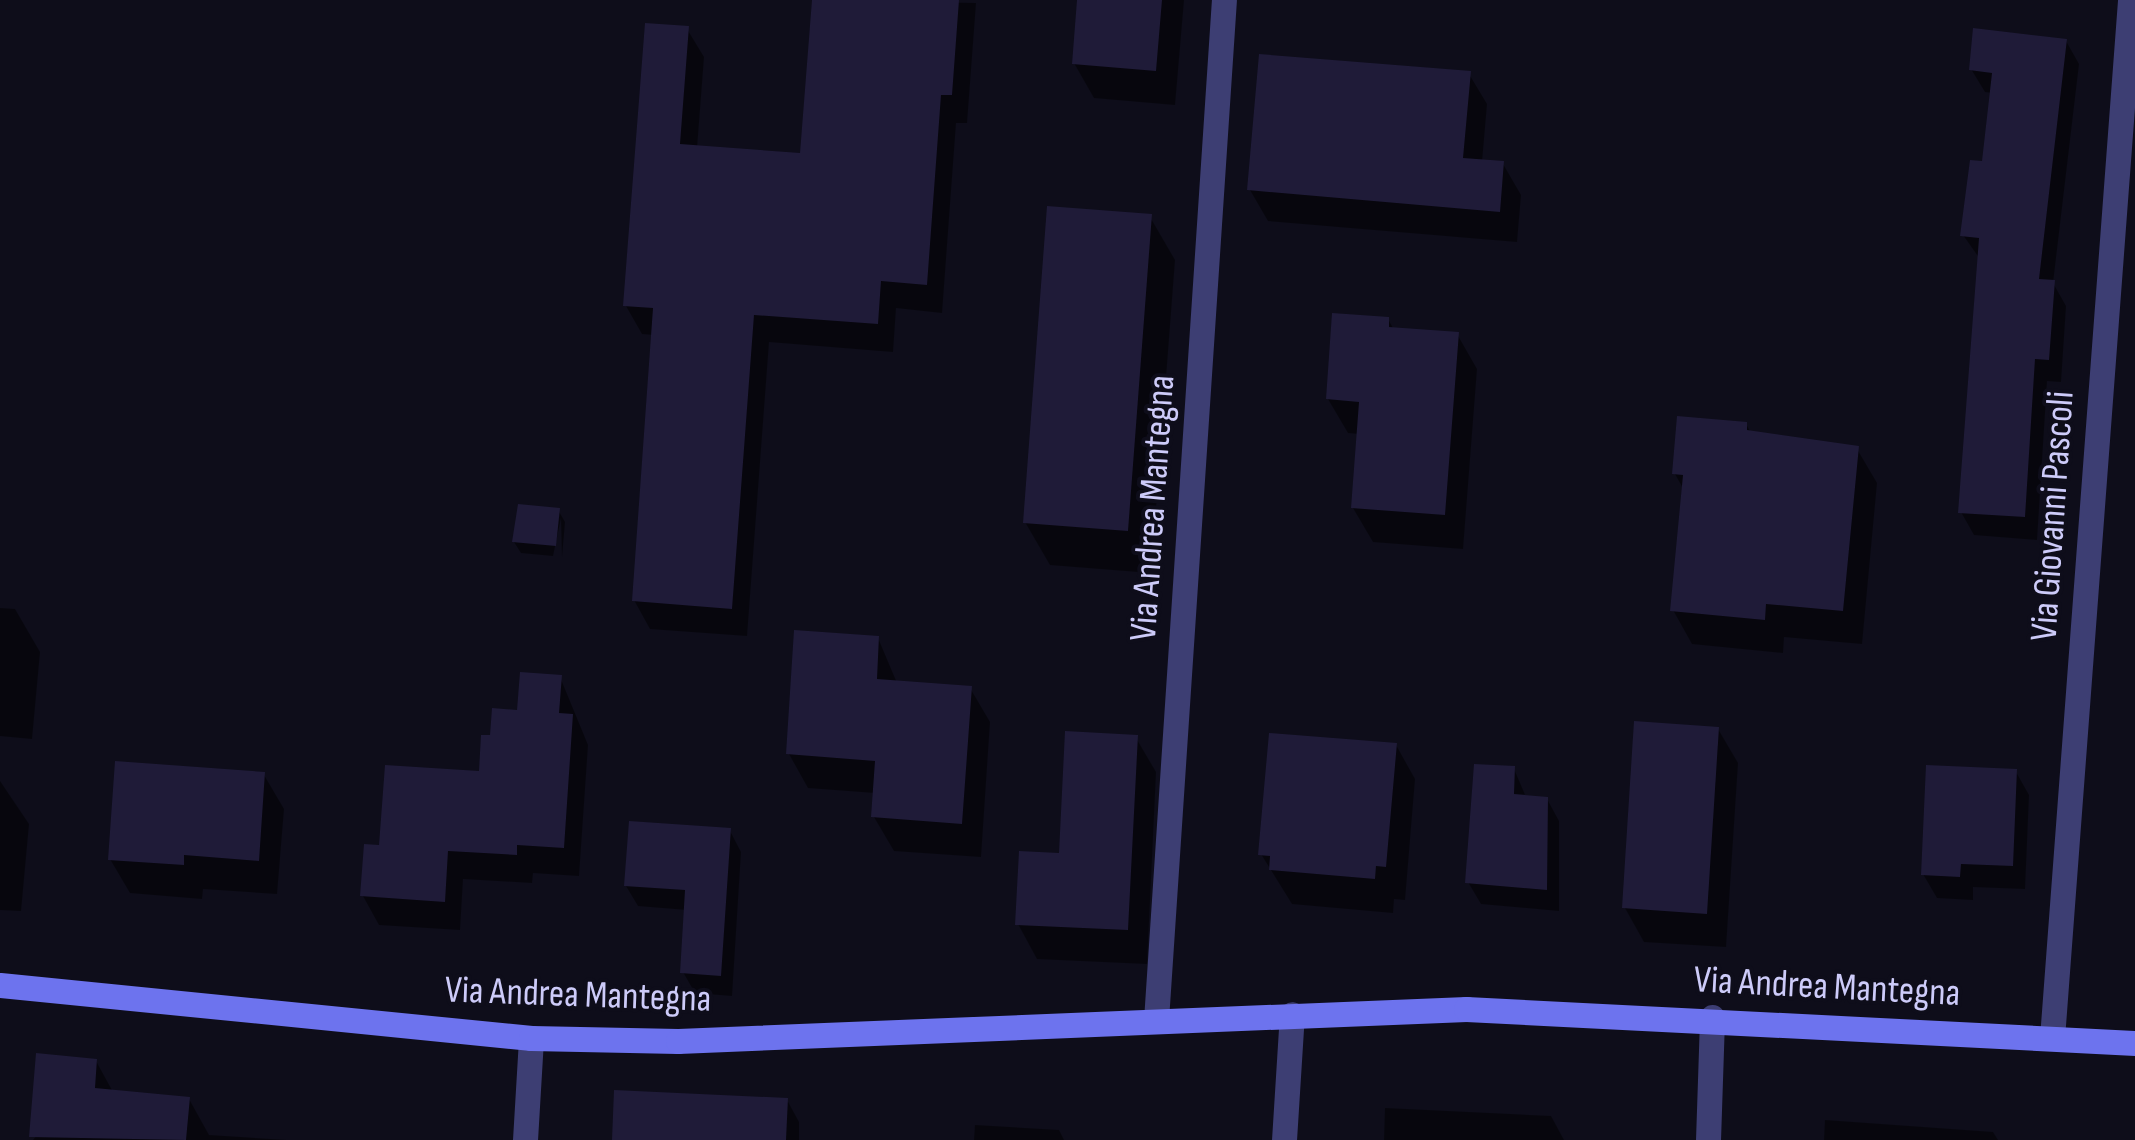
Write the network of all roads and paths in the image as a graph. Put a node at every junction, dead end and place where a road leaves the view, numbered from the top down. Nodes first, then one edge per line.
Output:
1 (1224, 0) edge
2 (2130, 0) edge
3 (0, 985) edge
4 (1292, 1014) junction
5 (1712, 1017) junction
6 (1156, 1020) junction
7 (530, 1038) junction
8 (2052, 1038) junction
9 (2135, 1043) edge
10 (524, 1140) edge
11 (1284, 1140) edge
12 (1708, 1140) edge

1 - 6 street, Via Andrea Mantegna
2 - 8 street, Via Giovanni Pascoli
3 - 7 main road, Via Andrea Mantegna
4 - 5 main road, Via Andrea Mantegna
4 - 6 main road, Via Andrea Mantegna
4 - 11 street
5 - 8 main road, Via Andrea Mantegna
5 - 12 street
6 - 7 main road, Via Andrea Mantegna
7 - 10 street
8 - 9 main road, Via Andrea Mantegna

